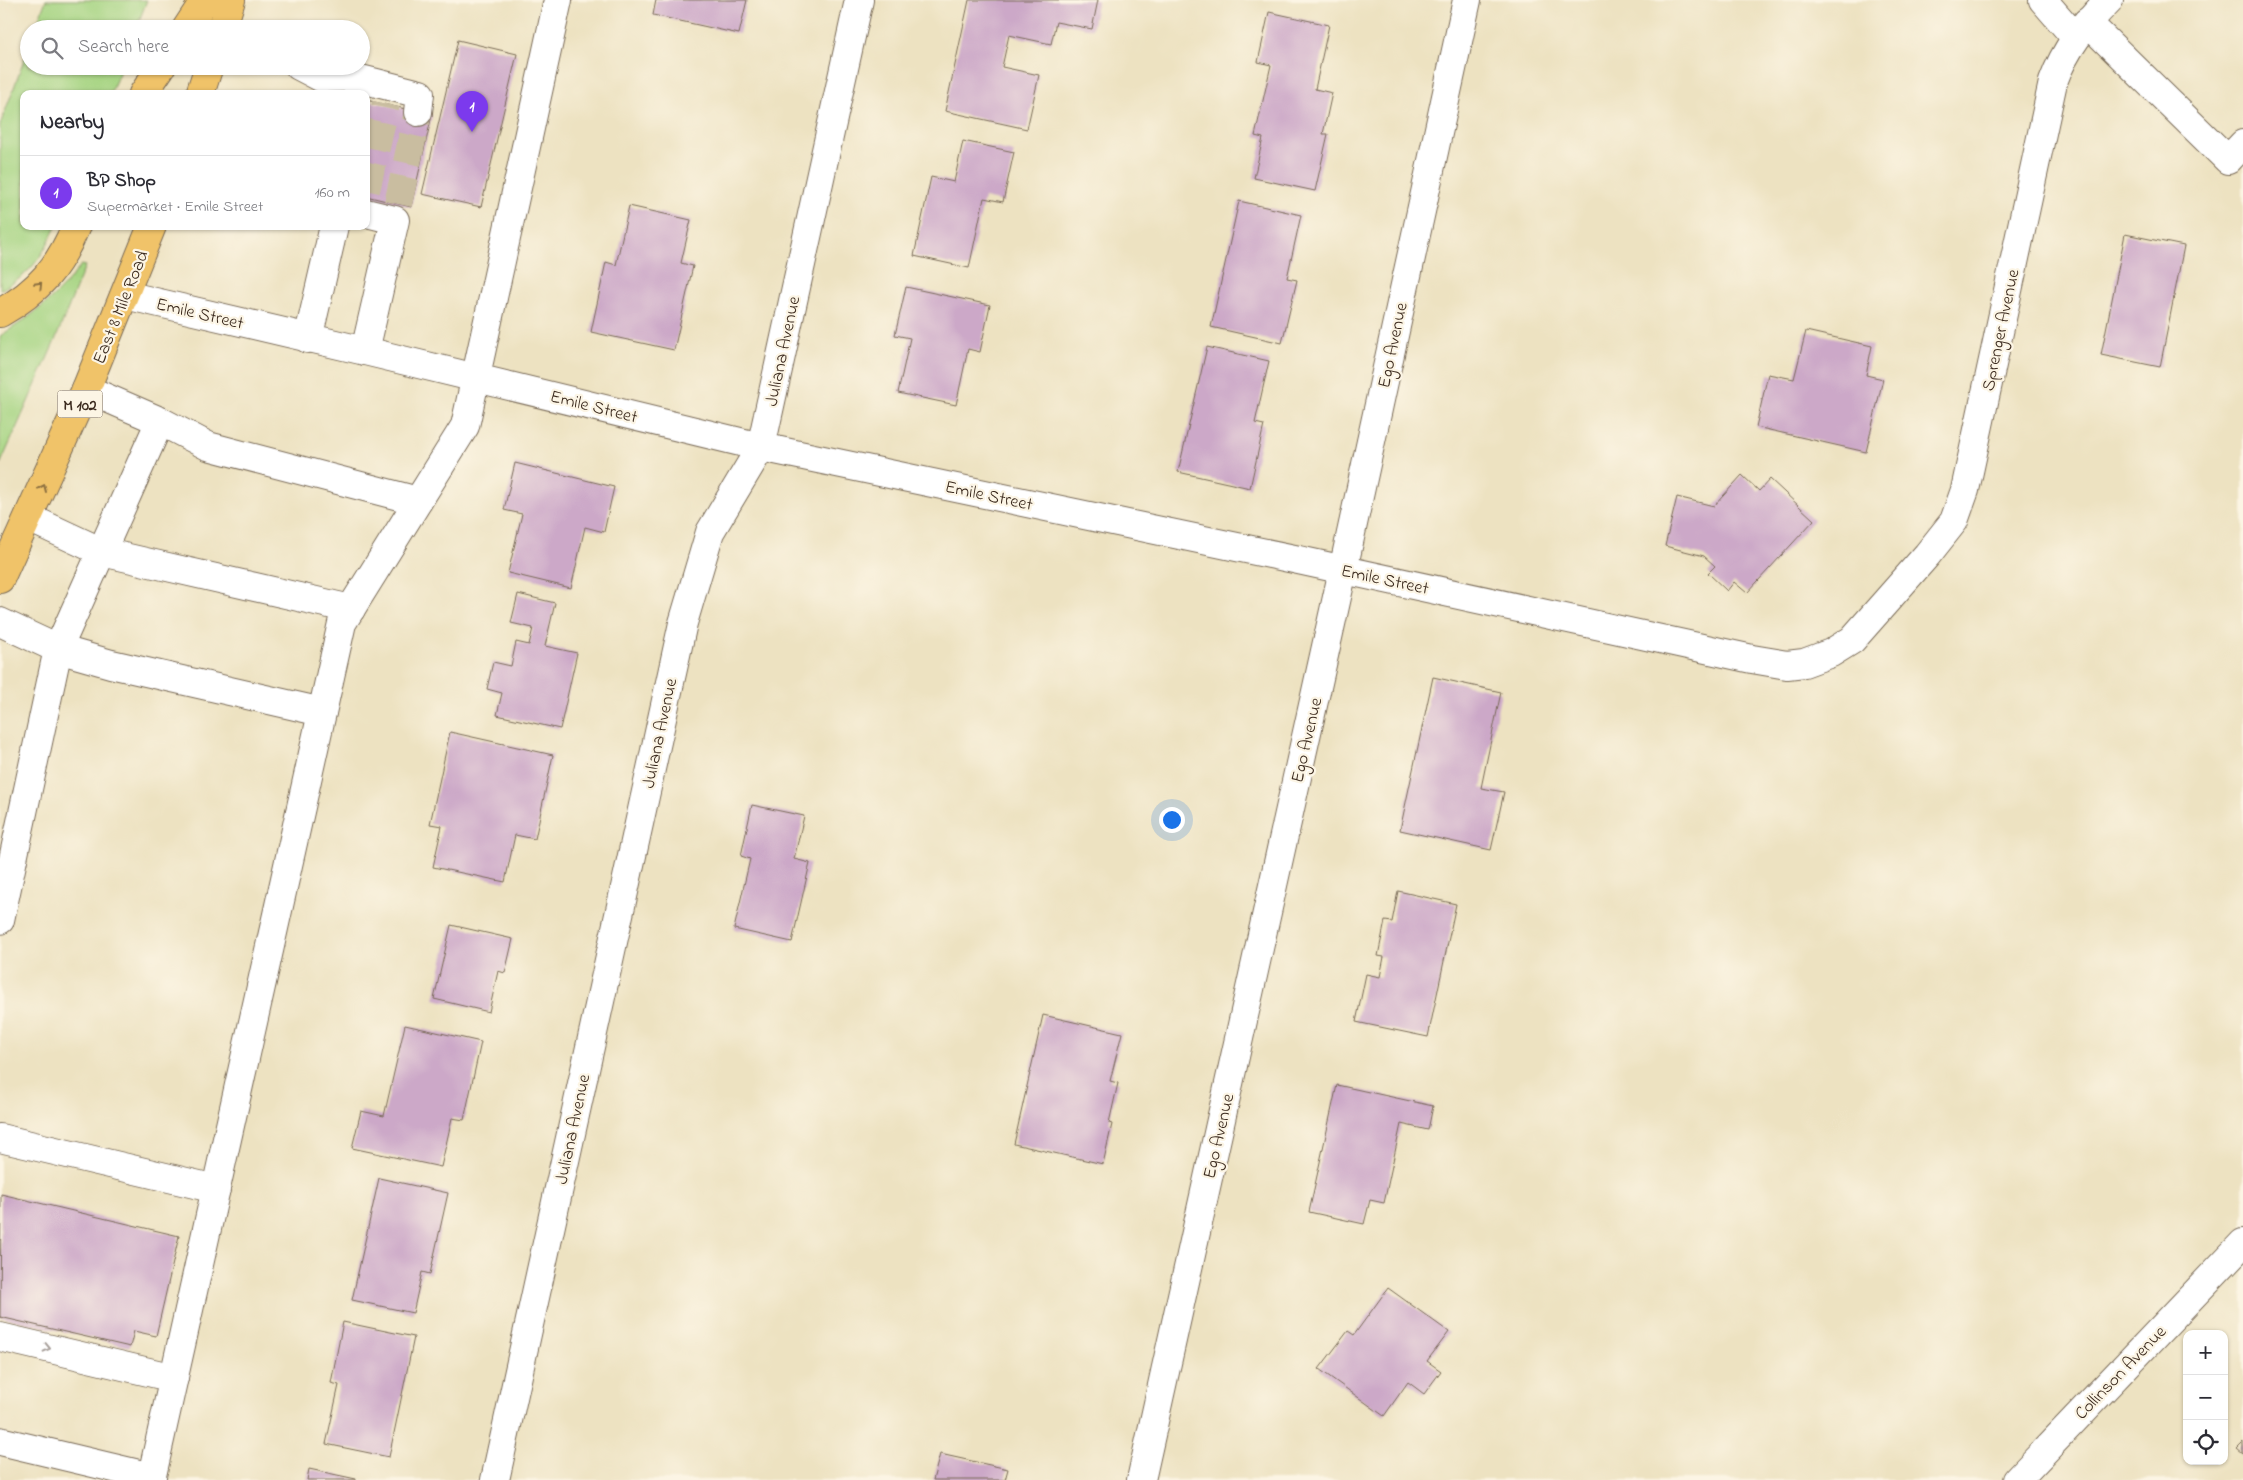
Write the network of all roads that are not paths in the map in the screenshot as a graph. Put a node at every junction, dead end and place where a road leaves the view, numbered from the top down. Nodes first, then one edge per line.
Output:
1 (205, 0) edge
2 (231, 0) edge
3 (558, 0) edge
4 (859, 0) edge
5 (1467, 0) edge
6 (2043, 0) edge
7 (2109, 0) edge
8 (192, 20) edge
9 (226, 20) edge
10 (2081, 29) junction
11 (156, 75) edge
12 (207, 75) edge
13 (316, 75) edge
14 (351, 86) edge
15 (146, 90) edge
16 (201, 90) edge
17 (366, 90) edge
18 (370, 91) edge
19 (418, 112) tunnel mouth
20 (2243, 144) edge
21 (370, 213) edge
22 (74, 230) edge
23 (150, 230) edge
24 (333, 230) edge
25 (125, 295) junction
26 (0, 313) edge
27 (308, 339) junction
28 (365, 350) junction
29 (475, 378) junction
30 (86, 389) junction
31 (160, 421) junction
32 (761, 447) junction
33 (418, 501) junction
34 (29, 518) junction
35 (102, 552) junction
36 (1344, 570) junction
37 (0, 580) edge
38 (351, 609) junction
39 (0, 622) edge
40 (1852, 640) joint
41 (58, 649) junction
42 (322, 712) junction
43 (0, 920) edge
44 (0, 1138) edge
45 (216, 1189) junction
46 (2243, 1243) edge
47 (0, 1337) edge
48 (174, 1378) junction
49 (0, 1440) edge
50 (152, 1479) edge
51 (495, 1480) edge
52 (1141, 1480) edge
53 (2017, 1480) edge

1 - 8 highway
2 - 9 highway
3 - 29 street
4 - 32 street, Juliana Avenue
5 - 36 street, Ego Avenue
6 - 10 street
7 - 10 street, Sprenger Avenue
10 - 20 street
10 - 40 street, Sprenger Avenue
11 - 15 highway
12 - 16 highway
13 - 14 street
14 - 17 street
18 - 19 street
21 - 28 street
26 -> 22 highway
23 - 25 highway, East 8 Mile Road / M 102
24 - 27 street
25 - 27 street, Emile Street
25 - 30 highway, East 8 Mile Road / M 102
27 - 28 street, Emile Street
28 - 29 street, Emile Street
29 - 32 street, Emile Street
29 - 33 street
30 - 31 street
34 -> 30 highway, East 8 Mile Road / M 102
31 - 33 street
31 - 35 street
32 - 36 street, Emile Street
32 - 51 street, Juliana Avenue
33 - 38 street
34 - 35 street
34 - 37 highway, East 8 Mile Road / M 102
35 - 38 street
35 - 41 street
36 - 40 street, Emile Street
36 - 52 street, Ego Avenue
38 - 42 street
39 - 41 street
41 - 42 street
41 - 43 street
42 - 45 street
44 - 45 street
45 - 48 street
46 - 53 street, Collinson Avenue
47 -> 48 street
48 - 50 street
49 - 50 street

